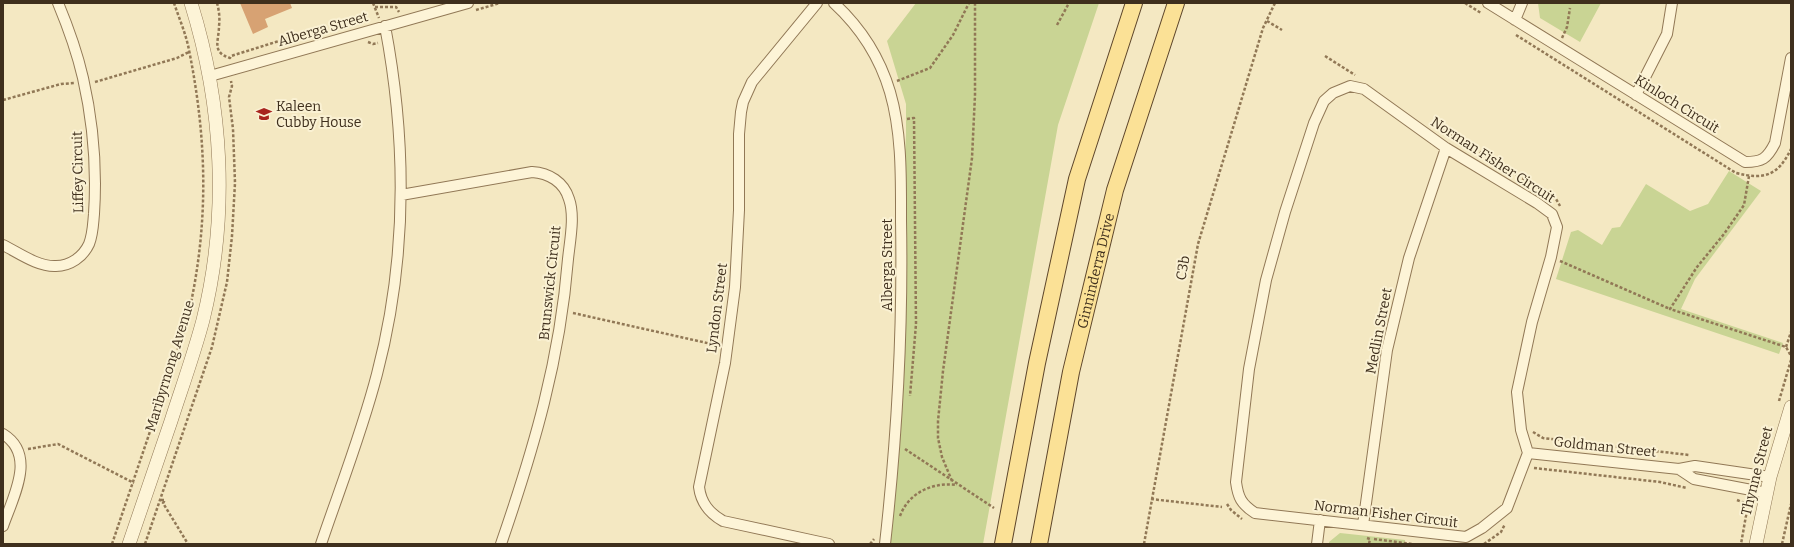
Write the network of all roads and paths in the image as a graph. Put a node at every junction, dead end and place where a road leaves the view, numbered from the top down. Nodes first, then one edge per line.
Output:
1 (58, 3) edge
2 (174, 3) edge
3 (191, 3) edge
4 (217, 3) edge
5 (373, 3) edge
6 (500, 3) edge
7 (817, 3) edge
8 (834, 3) edge
9 (969, 3) edge
10 (975, 3) edge
11 (1069, 3) edge
12 (1134, 3) edge
13 (1176, 3) edge
14 (1275, 3) edge
15 (1465, 3) edge
16 (1488, 3) edge
17 (1522, 3) edge
18 (1672, 3) edge
19 (469, 7) edge
20 (1570, 8) dead end
21 (400, 13) dead end
22 (393, 15) dead end
23 (1484, 15) dead end
24 (1267, 20) junction
25 (1515, 20) junction
26 (372, 21) dead end
27 (384, 21) junction
28 (1057, 25) dead end
29 (1282, 30) dead end
30 (1511, 32) dead end
31 (322, 34) dead end
32 (217, 42) junction
33 (361, 42) dead end
34 (388, 42) junction
35 (203, 46) junction
36 (1557, 46) junction
37 (189, 51) junction
38 (1325, 56) dead end
39 (1791, 58) edge
40 (210, 76) junction
41 (1359, 78) dead end
42 (234, 79) dead end
43 (84, 83) junction
44 (888, 85) junction
45 (1636, 95) junction
46 (3, 100) edge
47 (1427, 119) dead end
48 (1446, 148) junction
49 (1791, 149) edge
50 (1744, 162) junction
51 (1749, 176) junction
52 (401, 195) junction
53 (1561, 208) dead end
54 (3, 245) edge
55 (1563, 253) dead end
56 (1560, 261) junction
57 (1558, 266) dead end
58 (1670, 309) junction
59 (562, 311) junction
60 (1791, 332) edge
61 (727, 347) junction
62 (1786, 347) junction
63 (1791, 356) edge
64 (1791, 407) edge
65 (1532, 429) dead end
66 (3, 434) edge
67 (896, 438) junction
68 (18, 452) junction
69 (1528, 453) junction
70 (1692, 455) dead end
71 (1532, 468) dead end
72 (1679, 469) junction
73 (1770, 478) junction
74 (952, 481) junction
75 (133, 482) junction
76 (958, 485) junction
77 (1693, 490) dead end
78 (1767, 492) junction
79 (146, 493) junction
80 (1731, 498) dead end
81 (1151, 499) junction
82 (160, 500) junction
83 (1791, 504) edge
84 (1222, 507) dead end
85 (994, 508) dead end
86 (1508, 518) dead end
87 (1320, 520) junction
88 (898, 522) dead end
89 (1363, 525) junction
90 (3, 526) edge
91 (876, 535) dead end
92 (1370, 539) dead end
93 (112, 544) edge
94 (129, 544) edge
95 (145, 544) edge
96 (188, 544) edge
97 (321, 544) edge
98 (501, 544) edge
99 (829, 544) edge
100 (870, 544) edge
101 (885, 544) edge
102 (1003, 544) edge
103 (1039, 544) edge
104 (1144, 544) edge
105 (1317, 544) edge
106 (1412, 544) edge
107 (1484, 544) edge
108 (1741, 544) edge
109 (1756, 544) edge
110 (1782, 544) edge

1 - 43 street, Liffey Circuit
2 - 37 path
3 - 35 street, Maribyrnong Avenue
4 - 32 path
5 - 27 path
6 - 19 path
7 - 61 street, Lyndon Street
8 - 44 street, Alberga Street
9 - 44 path
10 - 74 path
11 - 28 path
12 - 102 main road
13 - 103 main road, Ginninderra Drive
14 - 24 path, C3b
15 - 23 path
16 - 25 street, Kinloch Circuit
17 - 25 street
18 - 45 street
19 - 27 street, Alberga Street
20 - 36 path
21 - 22 path
24 - 29 path
24 - 81 path, C3b
25 - 36 street, Kinloch Circuit
26 - 27 path
27 - 34 street
27 - 40 street, Alberga Street
30 - 51 path
31 - 32 path
32 - 35 path
33 - 34 path
34 - 52 street
35 - 37 path
35 - 40 street, Maribyrnong Avenue
36 - 45 street, Kinloch Circuit
37 - 43 path
37 - 75 path
38 - 41 path
39 - 50 street
40 - 79 street, Maribyrnong Avenue
42 - 82 path
43 - 46 path
43 - 54 street, Liffey Circuit
44 - 67 street, Alberga Street
45 - 50 street, Kinloch Circuit
47 - 53 path
48 - 69 street, Norman Fisher Circuit
48 - 87 street, Norman Fisher Circuit
48 - 89 street, Medlin Street
49 - 51 path
50 - 51 path
51 - 58 path
52 - 59 street, Brunswick Circuit
52 - 97 street
55 - 56 path
56 - 57 path
56 - 58 path
58 - 62 path
59 - 61 path
59 - 98 street, Brunswick Circuit
60 - 62 path
61 - 99 street, Lyndon Street
62 - 63 path
64 - 73 street, Thynne Street
65 - 70 path
66 - 68 street
67 - 74 path
67 - 101 street, Alberga Street
68 - 75 path
68 - 90 street
69 - 72 street, Goldman Street
69 - 89 street, Norman Fisher Circuit
71 - 77 path
72 - 73 street, Goldman Street
72 - 78 street, Goldman Street
73 - 78 street, Thynne Street
74 - 76 path
75 - 79 path
75 - 93 path
76 - 85 path
76 - 88 path
78 - 109 street, Thynne Street
79 - 82 path
79 - 94 street, Maribyrnong Avenue
80 - 108 path
81 - 84 path
81 - 104 path, C3b
82 - 95 path
82 - 96 path
83 - 110 path
86 - 107 path
87 - 89 street, Norman Fisher Circuit
87 - 105 street
91 - 100 path
92 - 106 path

